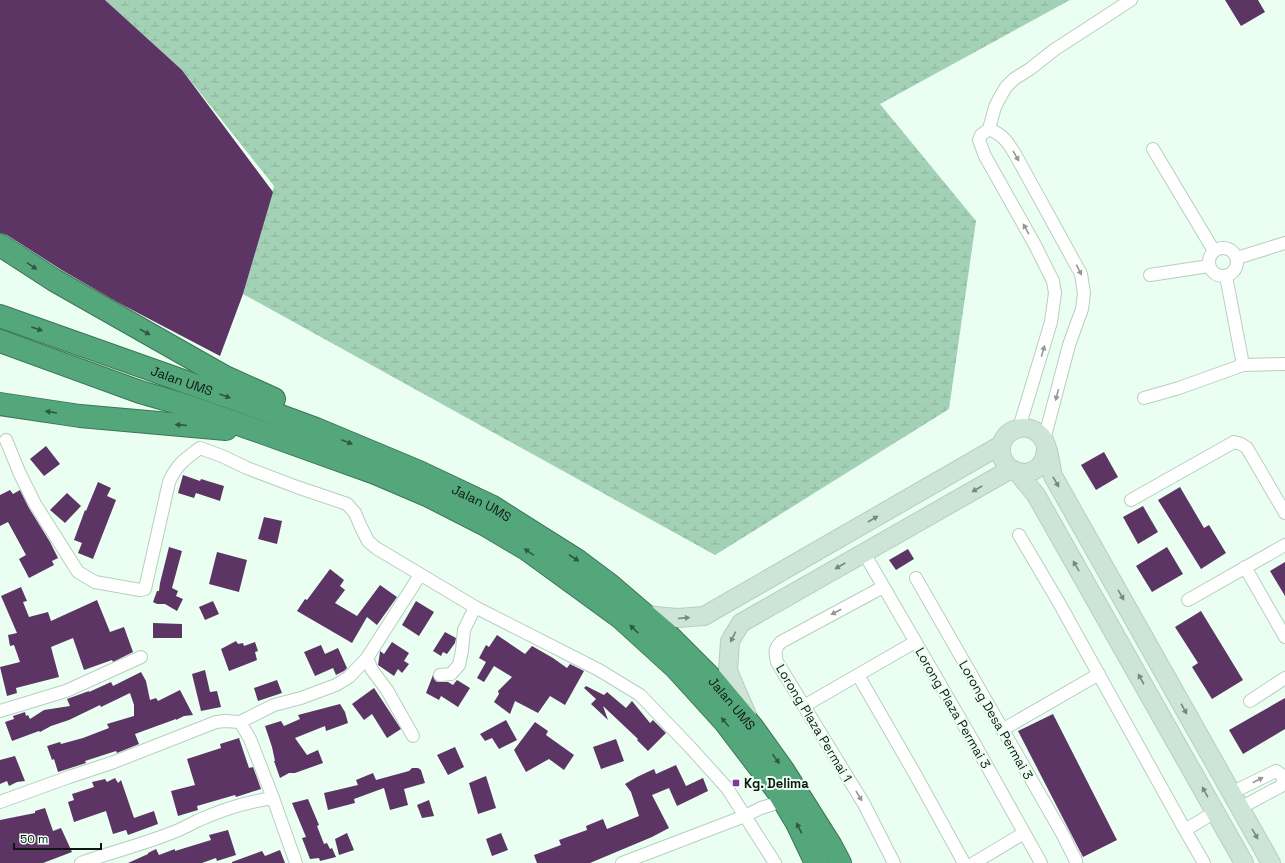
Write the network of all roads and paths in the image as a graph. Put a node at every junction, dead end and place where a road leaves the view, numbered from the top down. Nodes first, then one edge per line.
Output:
1 (1131, 0) edge
2 (989, 130) junction
3 (1153, 149) dead end
4 (1285, 243) edge
5 (0, 245) edge
6 (1214, 250) junction
7 (1237, 258) junction
8 (1209, 266) junction
9 (1150, 275) dead end
10 (1226, 276) junction
11 (0, 316) edge
12 (0, 342) edge
13 (1285, 364) edge
14 (1243, 365) junction
15 (1144, 398) dead end
16 (0, 404) edge
17 (1019, 428) junction
18 (316, 429) junction
19 (261, 432) junction
20 (6, 440) dead end
21 (1045, 442) junction
22 (1001, 445) junction
23 (1015, 471) junction
24 (1131, 500) dead end
25 (1285, 513) edge
26 (1019, 535) dead end
27 (1285, 545) edge
28 (864, 553) junction
29 (1245, 567) junction
30 (420, 575) junction
31 (916, 578) dead end
32 (883, 587) junction
33 (1188, 600) dead end
34 (475, 607) junction
35 (646, 615) junction
36 (1285, 637) edge
37 (915, 642) junction
38 (141, 657) dead end
39 (367, 658) junction
40 (1098, 674) junction
41 (440, 675) dead end
42 (858, 676) junction
43 (1285, 678) edge
44 (1250, 701) dead end
45 (804, 706) junction
46 (0, 712) edge
47 (240, 722) junction
48 (752, 728) junction
49 (1002, 730) junction
50 (413, 736) dead end
51 (1284, 776) edge
52 (273, 798) junction
53 (783, 801) junction
54 (1236, 801) junction
55 (0, 802) edge
56 (1215, 812) junction
57 (745, 816) junction
58 (1185, 830) junction
59 (1024, 833) junction
60 (1076, 861) dead end
61 (81, 863) edge
62 (296, 863) edge
63 (622, 863) edge
64 (775, 863) edge
65 (816, 863) edge
66 (840, 863) edge
67 (894, 863) edge
68 (964, 863) edge
69 (974, 863) edge
70 (1041, 863) edge
71 (1204, 863) edge
72 (1244, 863) edge
73 (1271, 863) edge

1 - 2 street
17 -> 2 street
2 -> 21 street
3 - 6 street
4 - 7 street
5 -> 18 highway
6 - 7 street
6 - 8 street
7 - 10 street
8 - 9 street
8 - 10 street
10 - 14 street
11 -> 18 highway, Jalan UMS
12 - 19 highway, Jalan UMS
13 - 14 street
14 - 15 street
19 -> 16 highway
17 - 21 street
17 - 22 street
18 -> 35 highway, Jalan UMS
53 -> 19 highway, Jalan UMS
20 - 30 street
21 - 23 street
21 -> 54 street
22 - 23 street
35 -> 22 street
23 -> 28 street
56 -> 23 street
24 - 25 street
26 - 40 street
27 - 29 street
28 - 32 street, Lorong Plaza Permai 3
28 -> 48 street
29 - 33 street
29 - 36 street
30 - 34 street
30 - 39 street
31 - 49 street, Lorong Desa Permai 3
32 - 37 street, Lorong Plaza Permai 3
32 -> 45 street, Lorong Plaza Permai 1
34 - 41 street
34 - 57 street
35 - 48 highway, Jalan UMS
37 - 42 street
37 - 59 street, Lorong Plaza Permai 3
38 - 46 street
39 - 47 street
39 - 50 street
40 - 49 street
40 - 58 street
42 - 45 street
42 - 68 street
43 - 44 street
45 -> 67 street, Lorong Plaza Permai 1
47 - 52 street
47 - 55 street
48 -> 66 highway, Jalan UMS
49 - 60 street, Lorong Desa Permai 3
51 - 54 street
54 -> 51 street
52 - 61 street
52 - 62 street
53 - 57 street
65 -> 53 highway, Jalan UMS
54 -> 73 street
56 - 58 street
56 - 72 street
57 - 63 street
57 - 64 street
58 - 71 street
59 - 69 street
59 - 70 street, Lorong Plaza Permai 3

